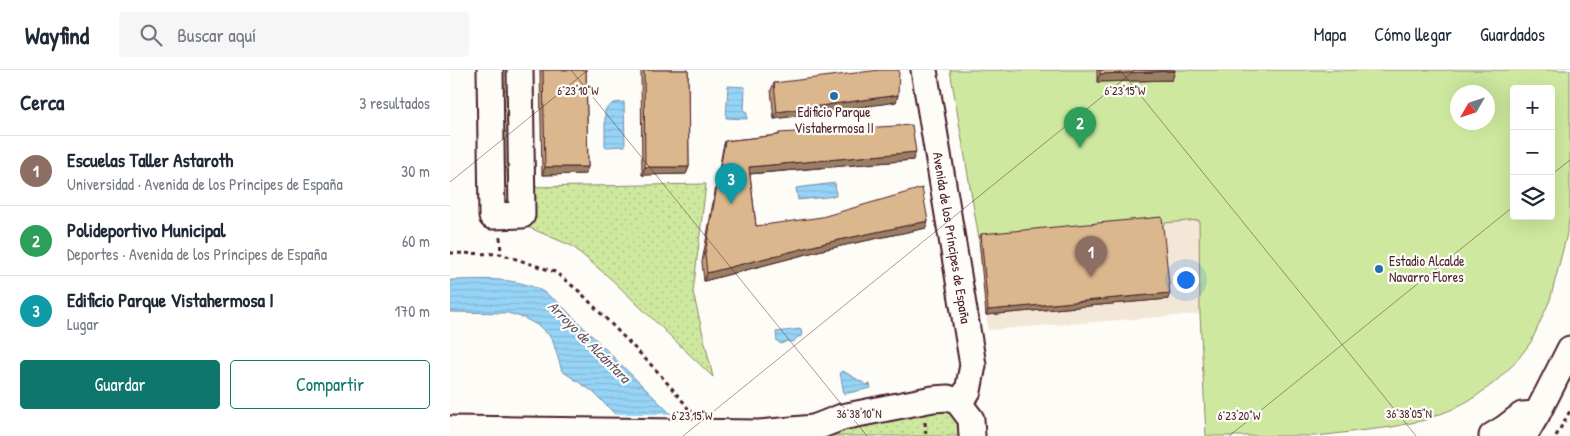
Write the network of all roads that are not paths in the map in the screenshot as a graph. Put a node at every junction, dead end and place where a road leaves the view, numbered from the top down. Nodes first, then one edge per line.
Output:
1 (490, 70) edge
2 (520, 70) edge
3 (924, 70) edge
4 (1569, 351) edge
5 (958, 402) junction
6 (450, 429) edge
7 (1527, 430) edge
8 (811, 432) edge
9 (972, 436) edge
10 (1492, 436) edge

1 - 2 street
3 - 5 street, Avenida de los Príncipes de España
4 - 7 street
5 - 8 street
5 - 9 street
6 - 8 street
7 - 10 street

